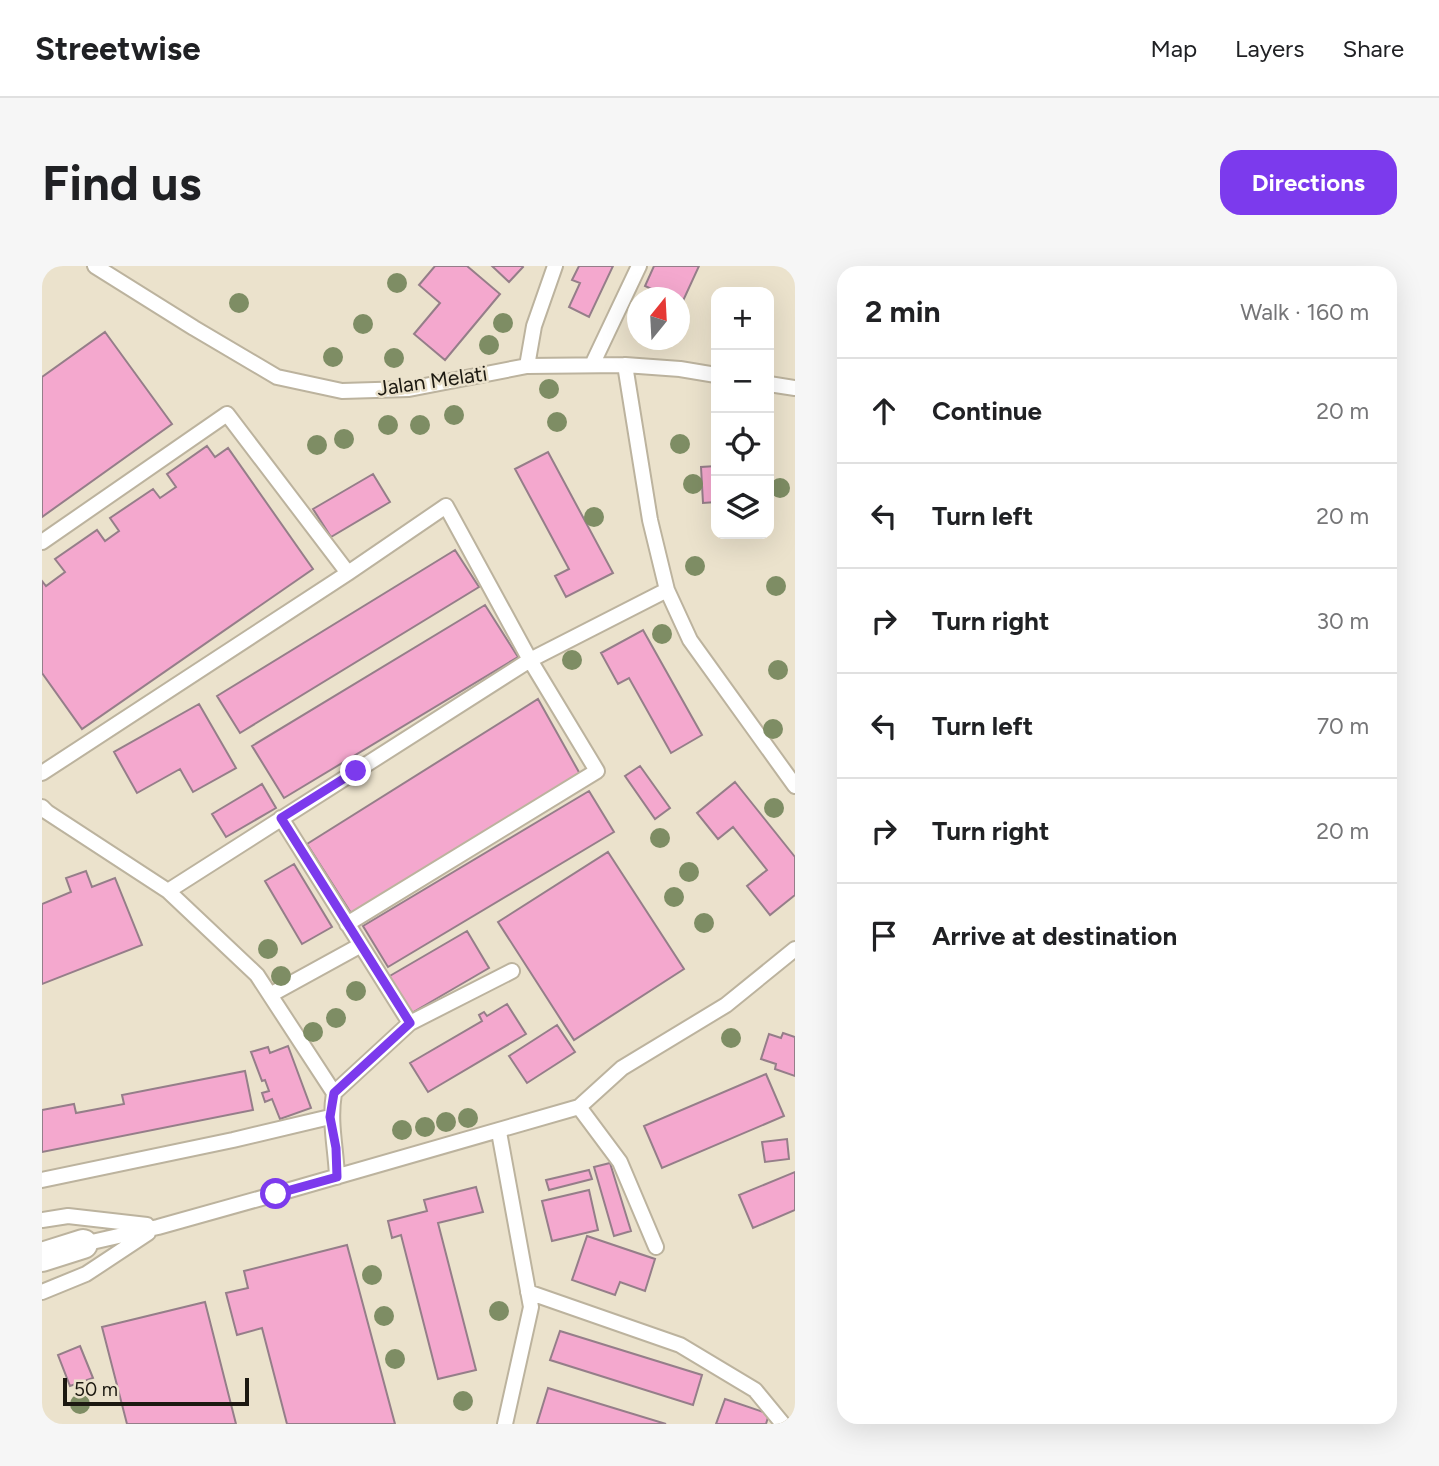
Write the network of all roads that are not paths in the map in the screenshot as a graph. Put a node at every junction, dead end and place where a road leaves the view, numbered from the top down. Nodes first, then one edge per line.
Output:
1 (96, 266) edge
2 (555, 266) edge
3 (639, 266) edge
4 (592, 365) junction
5 (625, 365) junction
6 (527, 366) junction
7 (711, 374) edge
8 (774, 385) edge
9 (795, 388) edge
10 (42, 542) edge
11 (348, 573) junction
12 (667, 590) junction
13 (530, 660) junction
14 (42, 773) edge
15 (795, 786) edge
16 (44, 811) edge
17 (281, 818) junction
18 (168, 891) junction
19 (347, 924) junction
20 (361, 945) junction
21 (795, 949) edge
22 (512, 971) dead end
23 (271, 995) junction
24 (410, 1023) junction
25 (334, 1093) junction
26 (579, 1107) junction
27 (330, 1117) junction
28 (499, 1132) junction
29 (337, 1177) junction
30 (42, 1180) edge
31 (42, 1220) edge
32 (158, 1227) junction
33 (83, 1244) joint
34 (656, 1247) dead end
35 (42, 1257) edge
36 (42, 1292) edge
37 (528, 1292) junction
38 (505, 1424) edge
39 (783, 1424) edge

1 - 6 lane, Jalan Melati
2 - 6 lane
3 - 4 lane
4 - 5 lane, Jalan Melati
4 - 6 lane, Jalan Melati
5 - 7 lane, Jalan Melati
5 - 12 lane
8 - 9 lane
10 - 11 lane
11 - 13 lane
11 - 14 lane
12 - 13 lane
12 - 15 lane
13 - 17 lane
13 - 19 lane
16 - 18 lane
17 - 18 lane
17 - 19 lane
18 - 23 lane
19 - 20 lane
20 - 23 lane
20 - 24 lane
21 - 26 lane
22 - 24 lane
23 - 25 lane
24 - 25 lane
25 - 27 lane
26 - 28 lane
26 - 34 lane
27 - 29 lane
27 - 30 lane
28 - 29 lane
28 - 37 lane
29 - 32 lane
31 - 32 lane
32 - 33 lane
32 - 36 lane
33 - 35 street
37 - 38 lane
37 - 39 lane

